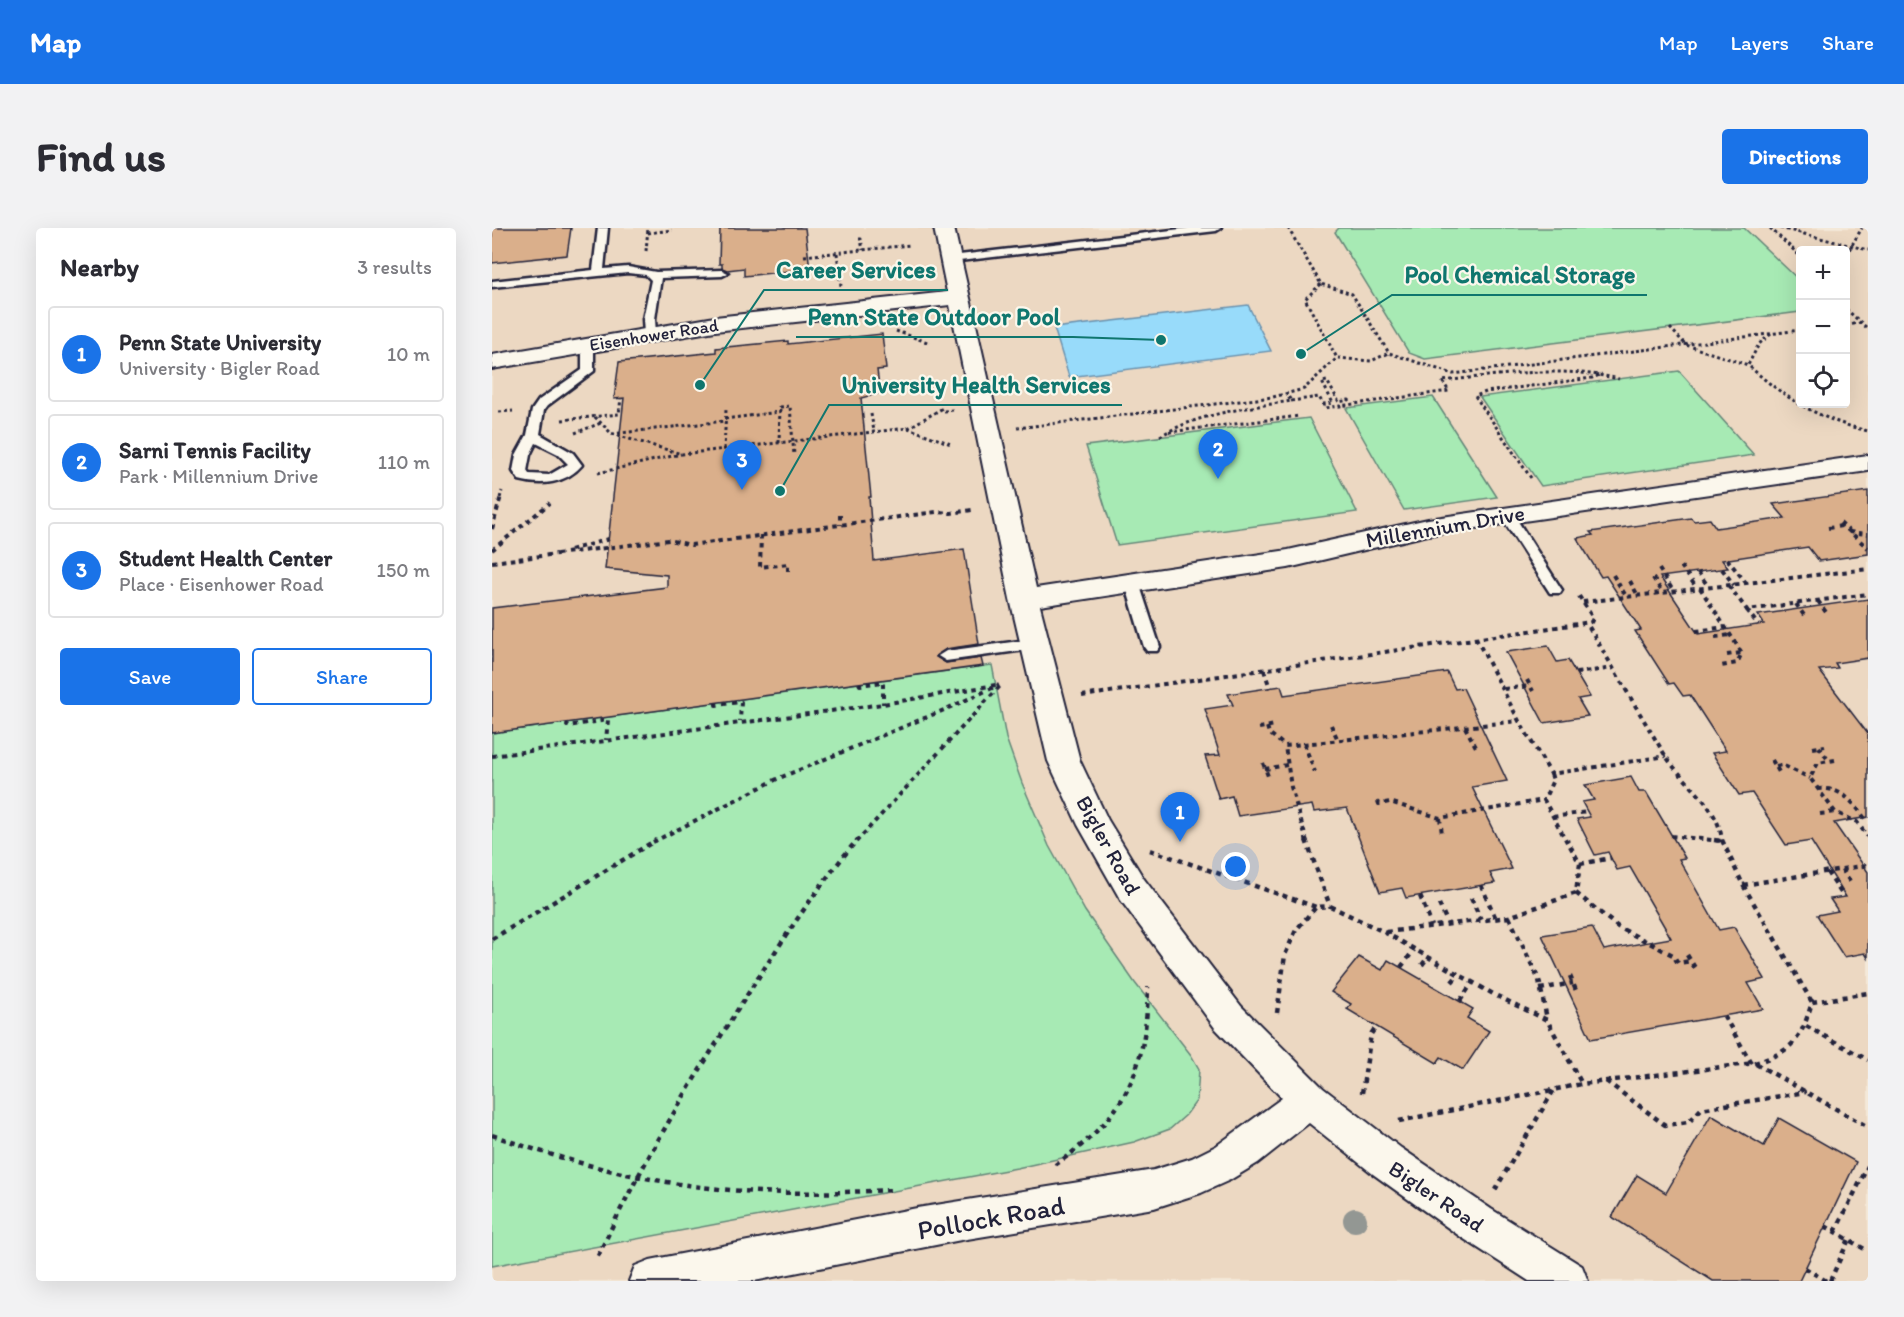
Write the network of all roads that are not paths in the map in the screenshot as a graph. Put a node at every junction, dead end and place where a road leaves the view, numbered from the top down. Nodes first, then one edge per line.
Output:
1 (603, 228) edge
2 (944, 228) edge
3 (1216, 228) edge
4 (951, 259) junction
5 (598, 273) junction
6 (722, 273) dead end
7 (654, 275) junction
8 (492, 284) edge
9 (960, 297) junction
10 (650, 334) junction
11 (588, 346) junction
12 (492, 362) edge
13 (533, 435) dead end
14 (1868, 463) edge
15 (1508, 515) junction
16 (1132, 583) junction
17 (1555, 590) road end
18 (1024, 599) junction
19 (1035, 644) junction
20 (1152, 647) dead end
21 (946, 656) dead end
22 (1309, 1100) junction
23 (650, 1281) edge
24 (1567, 1281) edge

1 - 5 lane
2 - 4 street, Bigler Road
3 - 4 lane
4 - 9 street, Bigler Road
5 - 7 lane
5 - 8 lane
6 - 7 lane
7 - 10 lane
9 - 10 street, Eisenhower Road
9 - 18 street, Bigler Road
10 - 11 street, Eisenhower Road
11 - 12 street, Eisenhower Road
11 - 13 lane
14 - 15 street, Millennium Drive
15 - 16 street, Millennium Drive
15 - 17 lane
16 - 18 street, Millennium Drive
16 - 20 lane
18 - 19 street, Bigler Road
19 - 21 lane
19 - 22 street, Bigler Road
22 - 23 street, Pollock Road
22 - 24 street, Bigler Road

